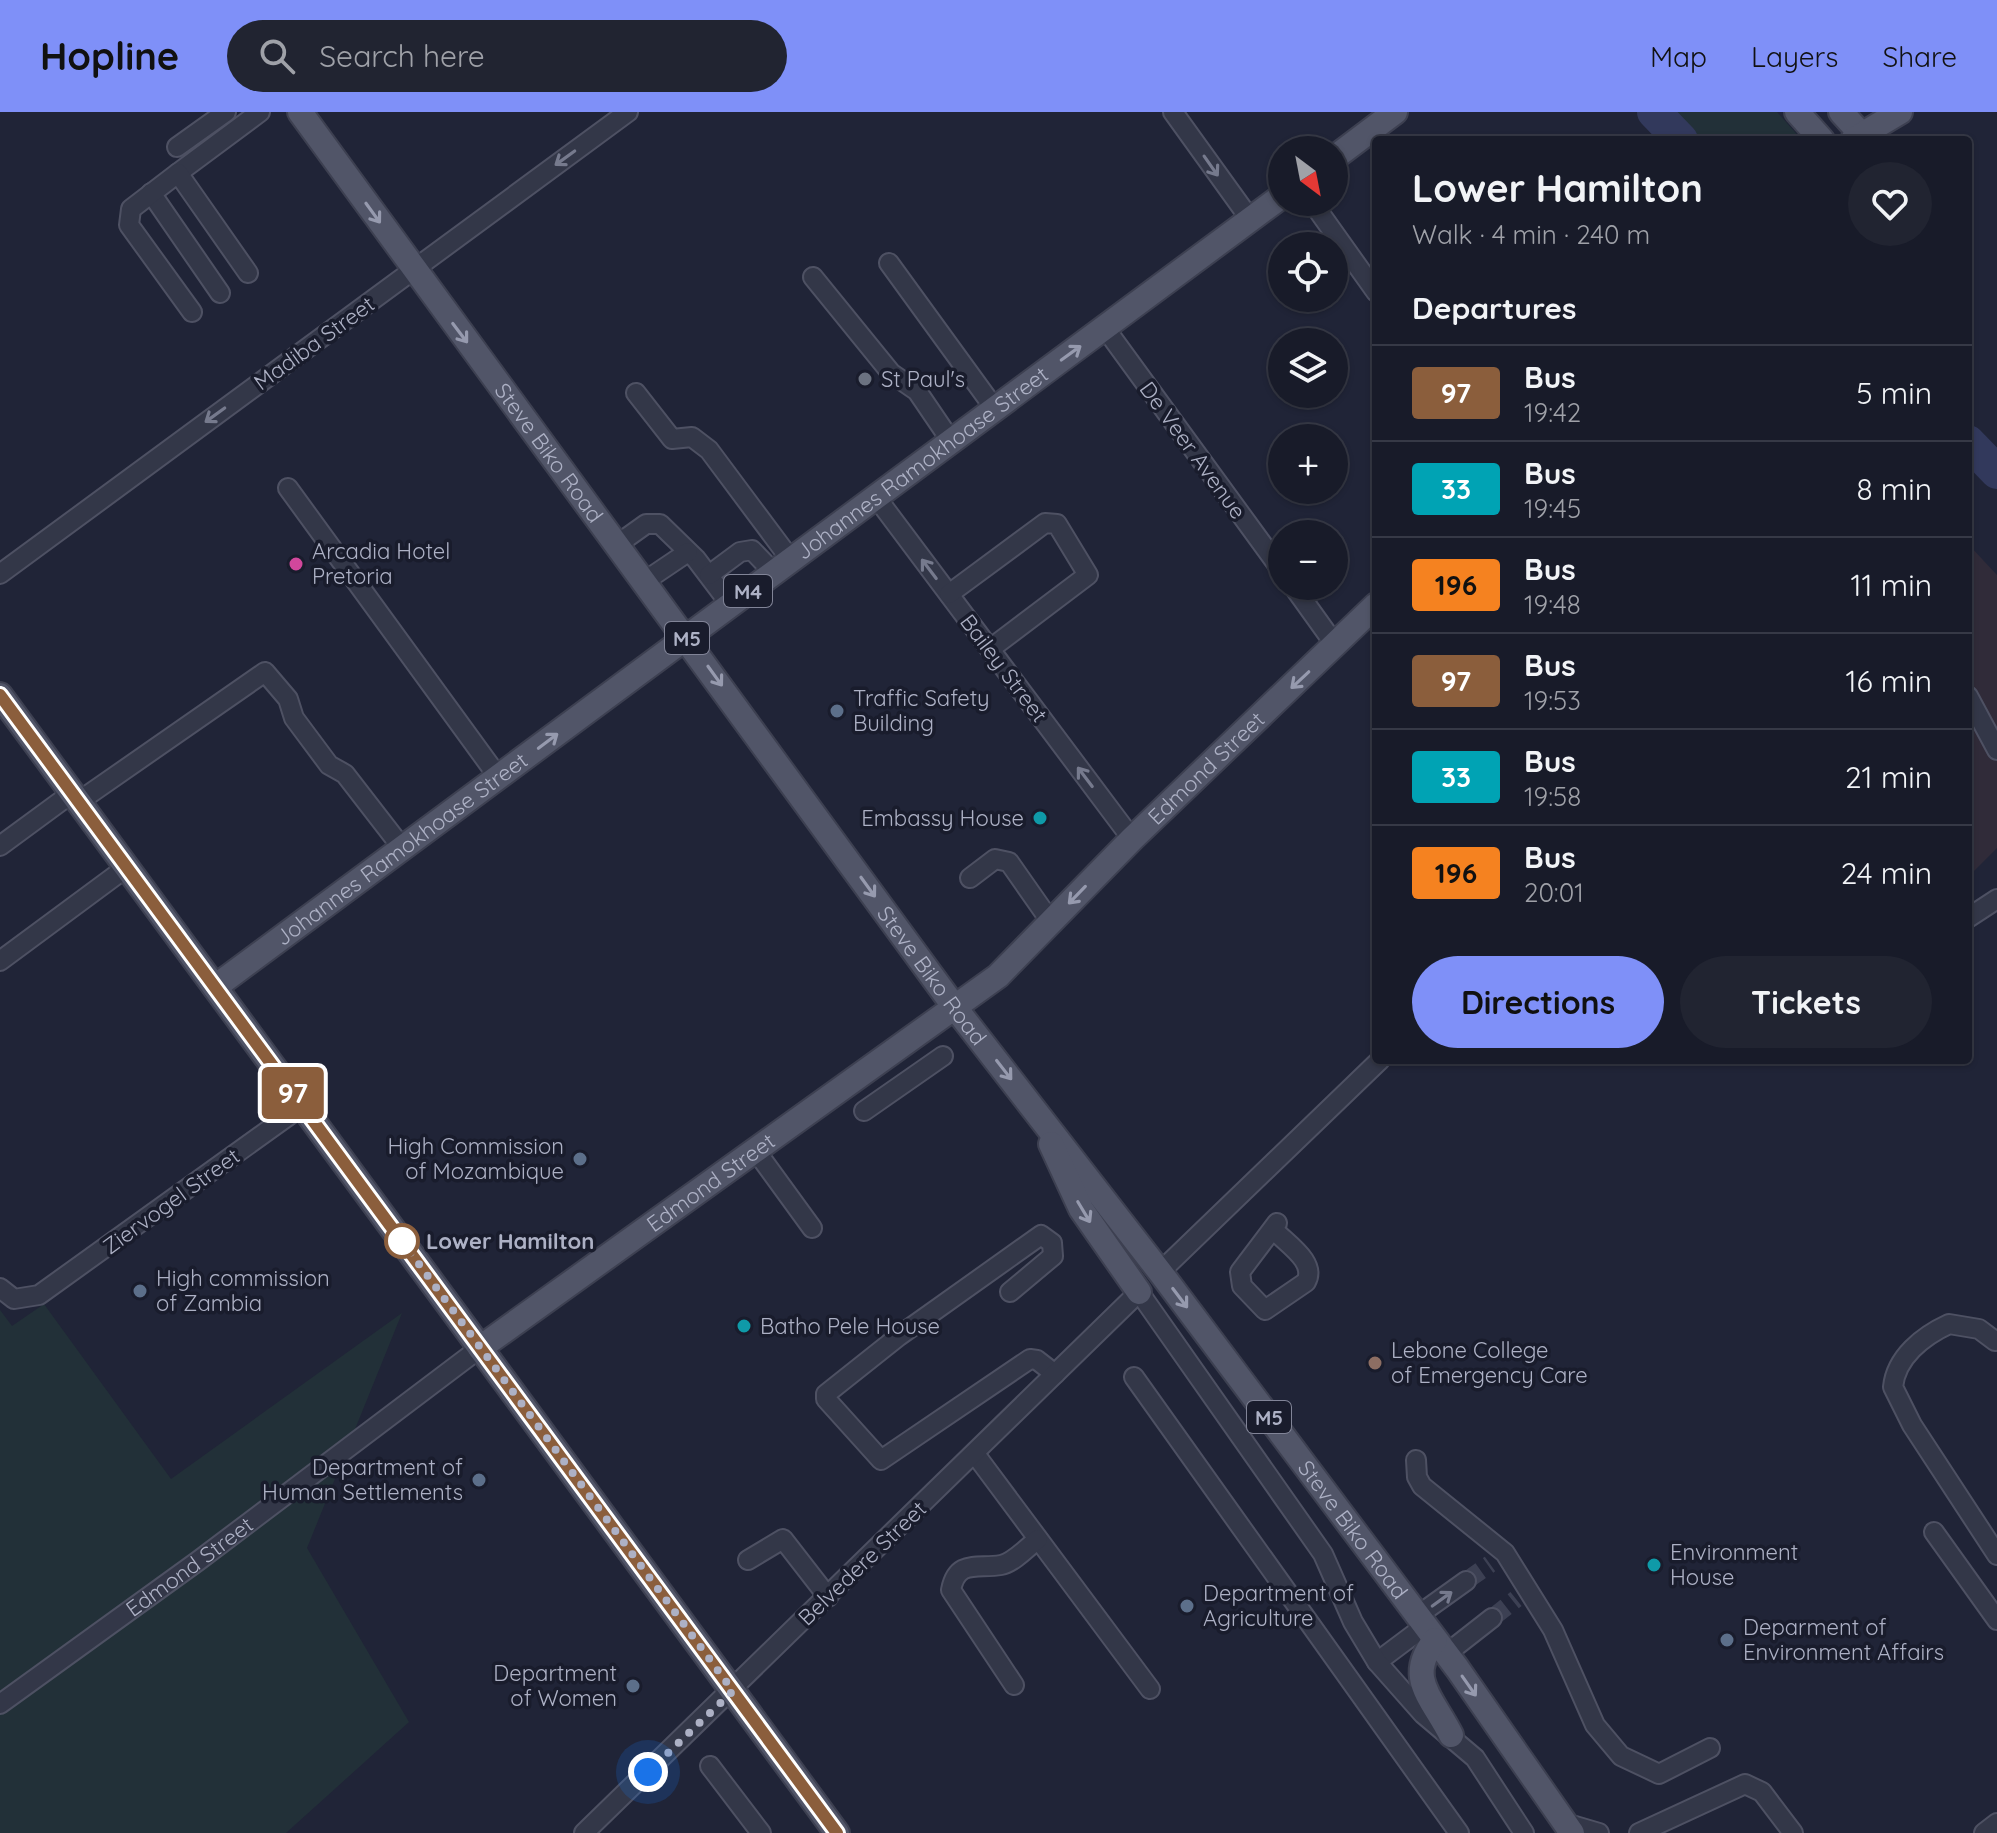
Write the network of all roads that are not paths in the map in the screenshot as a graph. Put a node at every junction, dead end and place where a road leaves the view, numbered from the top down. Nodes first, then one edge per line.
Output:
1 (226, 112) edge
2 (260, 112) edge
3 (300, 112) edge
4 (628, 112) edge
5 (1173, 112) edge
6 (1395, 112) edge
7 (1797, 112) edge
8 (1841, 112) edge
9 (1900, 112) edge
10 (1818, 136) edge
11 (1856, 136) edge
12 (1859, 136) edge
13 (177, 147) dead end
14 (1348, 147) edge
15 (178, 173) junction
16 (151, 193) junction
17 (1268, 206) edge
18 (1322, 216) edge
19 (1250, 219) junction
20 (889, 263) dead end
21 (414, 270) junction
22 (248, 273) dead end
23 (813, 277) dead end
24 (1372, 286) edge
25 (220, 293) dead end
26 (192, 312) dead end
27 (1105, 328) junction
28 (636, 393) dead end
29 (995, 409) junction
30 (951, 441) junction
31 (288, 488) dead end
32 (876, 497) junction
33 (618, 544) junction
34 (688, 552) junction
35 (1268, 552) edge
36 (782, 566) junction
37 (0, 574) edge
38 (709, 575) junction
39 (645, 581) junction
40 (949, 594) junction
41 (1303, 600) edge
42 (730, 604) junction
43 (1372, 609) edge
44 (686, 636) junction
45 (1336, 646) junction
46 (990, 649) junction
47 (0, 695) edge
48 (1972, 703) edge
49 (1997, 750) edge
50 (499, 778) junction
51 (75, 797) junction
52 (1132, 839) junction
53 (0, 846) edge
54 (403, 849) junction
55 (127, 867) junction
56 (970, 878) dead end
57 (1997, 899) edge
58 (1972, 915) edge
59 (1051, 922) junction
60 (0, 961) edge
61 (215, 987) junction
62 (956, 1009) junction
63 (943, 1056) dead end
64 (889, 1057) junction
65 (1376, 1064) edge
66 (906, 1082) junction
67 (302, 1106) junction
68 (864, 1111) dead end
69 (1040, 1116) junction
70 (756, 1151) junction
71 (812, 1228) dead end
72 (1160, 1272) junction
73 (0, 1288) edge
74 (1010, 1292) dead end
75 (1139, 1292) junction
76 (1996, 1345) edge
77 (480, 1348) junction
78 (1055, 1374) junction
79 (1134, 1377) dead end
80 (975, 1454) junction
81 (1416, 1460) dead end
82 (1934, 1532) dead end
83 (1038, 1539) junction
84 (1997, 1555) edge
85 (748, 1560) dead end
86 (1466, 1581) tunnel mouth
87 (828, 1597) junction
88 (1492, 1618) tunnel mouth
89 (1997, 1620) edge
90 (1431, 1634) junction
91 (1377, 1662) junction
92 (1014, 1685) dead end
93 (1150, 1689) dead end
94 (733, 1691) junction
95 (0, 1704) edge
96 (1451, 1735) junction
97 (1710, 1748) dead end
98 (710, 1766) dead end
99 (1689, 1810) junction
100 (1997, 1823) edge
101 (1569, 1828) edge
102 (584, 1833) edge
103 (761, 1833) edge
104 (837, 1833) edge
105 (1459, 1833) edge
106 (1524, 1833) edge
107 (1599, 1833) edge
108 (1639, 1833) edge
109 (1672, 1833) edge
110 (1793, 1833) edge
111 (1984, 1833) edge

1 - 13 street
2 - 15 street
3 -> 21 main road, Steve Biko Road / M5
4 -> 21 street, Madiba Street
5 -> 19 street
6 - 14 main road
7 - 10 main road
8 - 11 main road
9 - 12 main road
15 - 16 street
15 - 22 street
16 - 25 street
16 - 26 street
17 - 19 main road, Johannes Ramokhoase Street / M4
18 - 24 street
19 - 27 main road, Johannes Ramokhoase Street / M4
20 - 29 street
21 -> 33 main road, Steve Biko Road / M5
21 -> 37 street, Madiba Street
23 - 30 street
29 -> 27 main road, Johannes Ramokhoase Street / M4
27 - 35 street, De Veer Avenue
28 - 36 street
29 - 30 main road, Johannes Ramokhoase Street / M4
30 - 32 main road, Johannes Ramokhoase Street / M4
31 - 50 street
32 - 36 main road, Johannes Ramokhoase Street / M4
40 -> 32 street, Bailey Street
33 - 34 street
33 - 39 main road, Steve Biko Road / M5
34 - 38 street
34 - 39 street
36 - 38 street
36 - 42 main road, Johannes Ramokhoase Street / M4
38 - 42 street
39 - 44 main road, Steve Biko Road / M5
40 - 46 street, Bailey Street
40 - 46 street
41 - 45 street
42 - 44 main road, Johannes Ramokhoase Street / M4
43 - 45 main road, Edmond Street
50 -> 44 main road, Johannes Ramokhoase Street / M4
44 -> 62 main road, Steve Biko Road / M5
45 -> 52 main road, Edmond Street
52 -> 46 street, Bailey Street
47 - 51 main road
48 - 49 street
50 - 54 main road, Johannes Ramokhoase Street / M4
51 - 53 street
51 - 54 street
51 - 55 main road
52 -> 59 main road, Edmond Street
54 - 61 main road, Johannes Ramokhoase Street / M4
55 - 60 street
55 - 61 main road
56 - 59 street
57 - 58 street
59 - 62 main road, Edmond Street
61 - 67 main road
62 - 64 main road, Edmond Street
62 -> 69 main road, Steve Biko Road / M5
63 - 66 street
64 - 66 street
64 - 70 main road, Edmond Street
65 - 72 street
66 - 68 street
67 - 73 street, Ziervogel Street
67 - 77 main road
69 - 72 main road, Steve Biko Road / M5
69 -> 75 main road
70 - 71 street
70 - 77 main road, Edmond Street
72 -> 90 main road, Steve Biko Road / M5
74 - 78 street
75 - 78 street, Belvedere Street
75 - 91 street
76 - 84 street
77 - 94 main road
77 - 95 street, Edmond Street
78 - 80 street, Belvedere Street
79 - 105 street
80 - 83 street
80 - 87 street, Belvedere Street
81 - 97 street
82 - 89 street
83 - 92 street
83 - 93 street
85 - 87 street
90 -> 86 street
87 - 94 street, Belvedere Street
88 - 90 street
90 - 91 street
90 - 96 main road
90 -> 101 main road, Steve Biko Road / M5
91 - 96 street
94 - 102 street, Belvedere Street
94 - 104 main road
96 - 106 street
98 - 103 street
99 - 108 street
99 - 109 street
99 - 110 street
100 - 111 street
101 - 107 street

